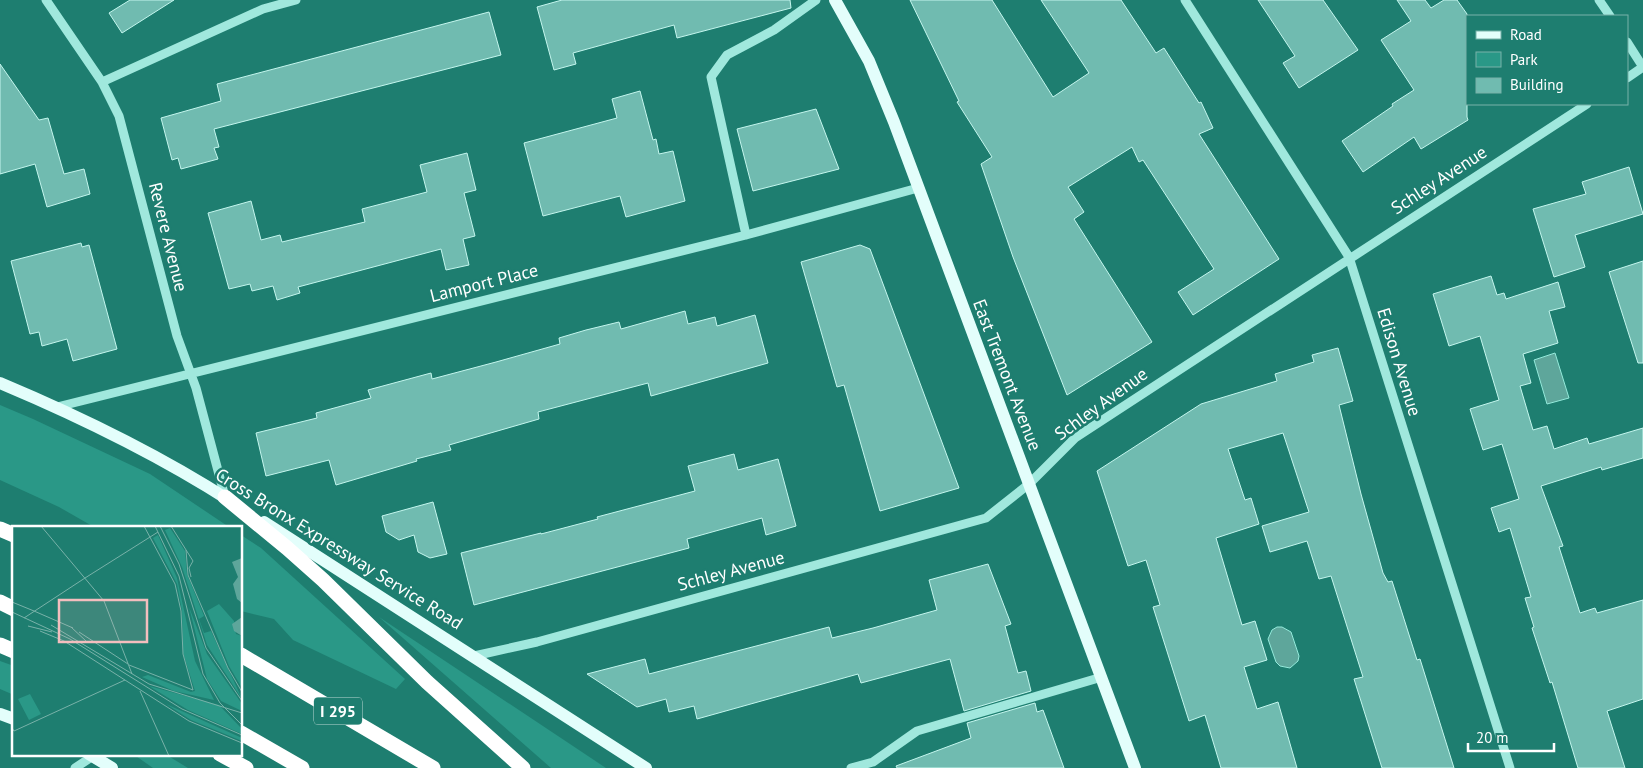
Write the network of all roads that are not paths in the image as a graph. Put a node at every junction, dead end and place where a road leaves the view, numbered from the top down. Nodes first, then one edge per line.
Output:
1 (46, 0) edge
2 (296, 0) edge
3 (816, 0) edge
4 (835, 0) edge
5 (1185, 0) edge
6 (1600, 0) edge
7 (1609, 15) edge
8 (1628, 44) edge
9 (1643, 67) edge
10 (1628, 77) edge
11 (102, 82) junction
12 (1585, 105) edge
13 (918, 188) junction
14 (746, 234) junction
15 (1349, 258) junction
16 (192, 373) junction
17 (0, 383) edge
18 (57, 407) junction
19 (1029, 484) junction
20 (225, 497) junction
21 (0, 529) edge
22 (12, 534) edge
23 (0, 602) edge
24 (12, 608) edge
25 (0, 645) edge
26 (12, 650) edge
27 (242, 656) edge
28 (474, 656) junction
29 (1102, 677) junction
30 (0, 714) edge
31 (12, 718) edge
32 (242, 734) edge
33 (90, 756) edge
34 (92, 756) edge
35 (93, 756) edge
36 (224, 756) edge
37 (75, 768) edge
38 (101, 768) edge
39 (112, 768) edge
40 (246, 768) edge
41 (302, 768) edge
42 (433, 768) edge
43 (523, 768) edge
44 (646, 768) edge
45 (851, 768) edge
46 (1136, 768) edge
47 (1510, 768) edge

1 - 11 street, Revere Avenue
2 - 11 street
3 - 14 street
4 - 13 main road, East Tremont Avenue
5 - 15 street, Edison Avenue
6 - 7 street
8 - 9 street
9 - 10 street
11 - 16 street, Revere Avenue
12 - 15 street, Schley Avenue
13 - 14 street, Lamport Place
13 - 19 main road, East Tremont Avenue
14 - 16 street, Lamport Place
15 - 19 street, Schley Avenue
15 - 47 street, Edison Avenue
16 - 18 street, Lamport Place
16 - 20 street, Revere Avenue
17 - 18 main road, Cross Bronx Expressway Service Road
18 - 20 main road, Cross Bronx Expressway Service Road
19 - 28 street, Schley Avenue
19 - 29 main road, East Tremont Avenue
20 - 28 main road, Cross Bronx Expressway Service Road
20 - 43 highway
21 - 22 highway
23 - 24 highway
25 - 26 highway
27 - 42 highway, I 295
28 - 44 main road, Cross Bronx Expressway Service Road
29 - 45 street
29 - 46 main road, East Tremont Avenue
30 - 31 main road
32 - 41 highway
33 - 37 street
34 - 38 street
35 - 39 main road
36 - 40 highway

